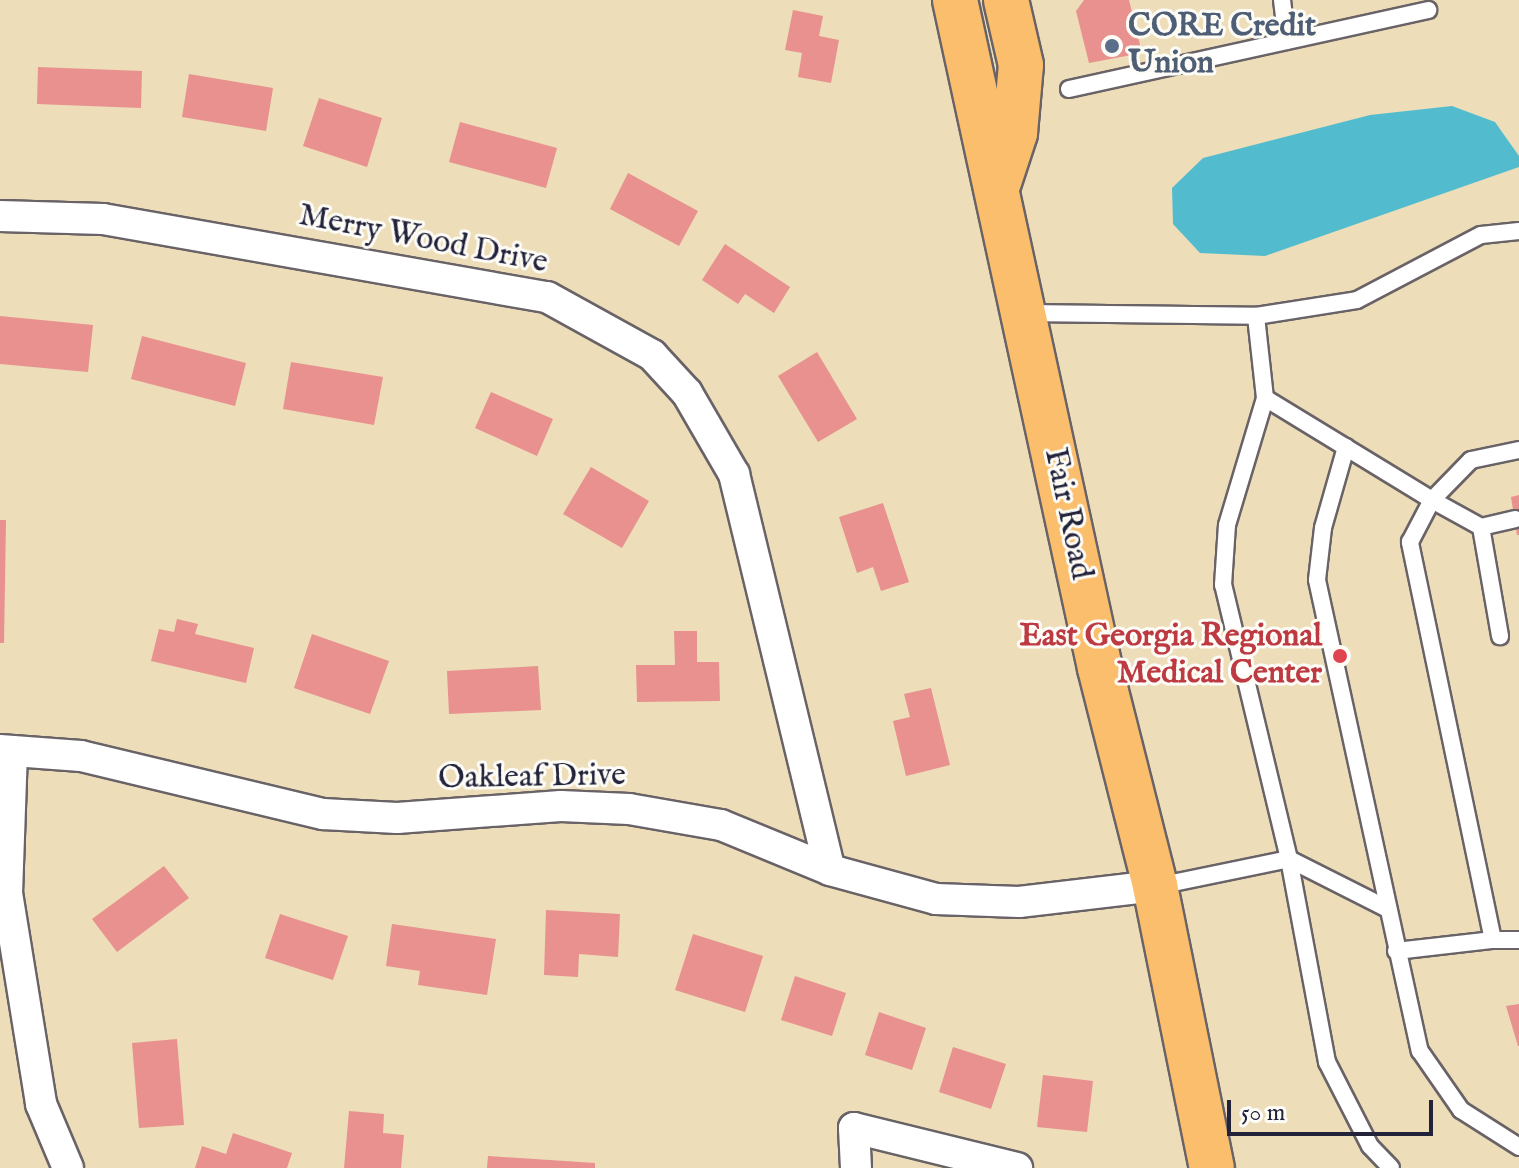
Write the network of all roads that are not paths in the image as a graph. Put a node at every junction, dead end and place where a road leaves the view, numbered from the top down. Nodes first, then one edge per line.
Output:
1 (955, 0) edge
2 (1006, 0) edge
3 (1282, 0) edge
4 (1428, 10) dead end
5 (1287, 41) junction
6 (1069, 89) dead end
7 (997, 188) junction
8 (0, 216) edge
9 (1519, 231) edge
10 (1024, 313) junction
11 (1256, 316) junction
12 (1265, 398) junction
13 (1346, 447) junction
14 (1519, 450) edge
15 (1432, 500) junction
16 (1515, 519) dead end
17 (1481, 527) junction
18 (1500, 636) dead end
19 (6, 750) edge
20 (1289, 859) junction
21 (830, 870) junction
22 (1155, 886) junction
23 (1386, 908) junction
24 (1493, 940) junction
25 (1519, 940) edge
26 (1396, 951) junction
27 (1519, 1147) edge
28 (68, 1168) edge
29 (856, 1168) edge
30 (1017, 1168) edge
31 (1212, 1168) edge
32 (1391, 1168) edge

1 - 7 main road, Fair Road
2 - 7 main road
3 - 5 lane
4 - 5 lane
5 - 6 lane
7 - 10 main road, Fair Road
8 - 21 street, Merry Wood Drive
9 - 11 lane
10 - 11 lane
10 - 22 main road, Fair Road
11 - 12 lane
12 - 13 lane
12 - 20 lane
13 - 15 lane
13 - 23 lane
14 - 15 lane
15 - 17 lane
15 - 24 lane
16 - 17 lane
17 - 18 lane
19 - 21 street, Oakleaf Drive
19 - 28 street
20 - 22 lane
20 - 23 lane
20 - 32 lane
21 - 22 street, Oakleaf Drive
22 - 31 main road, Fair Road
23 - 26 lane
24 - 25 lane
24 - 26 lane
26 - 27 lane
29 - 30 street

